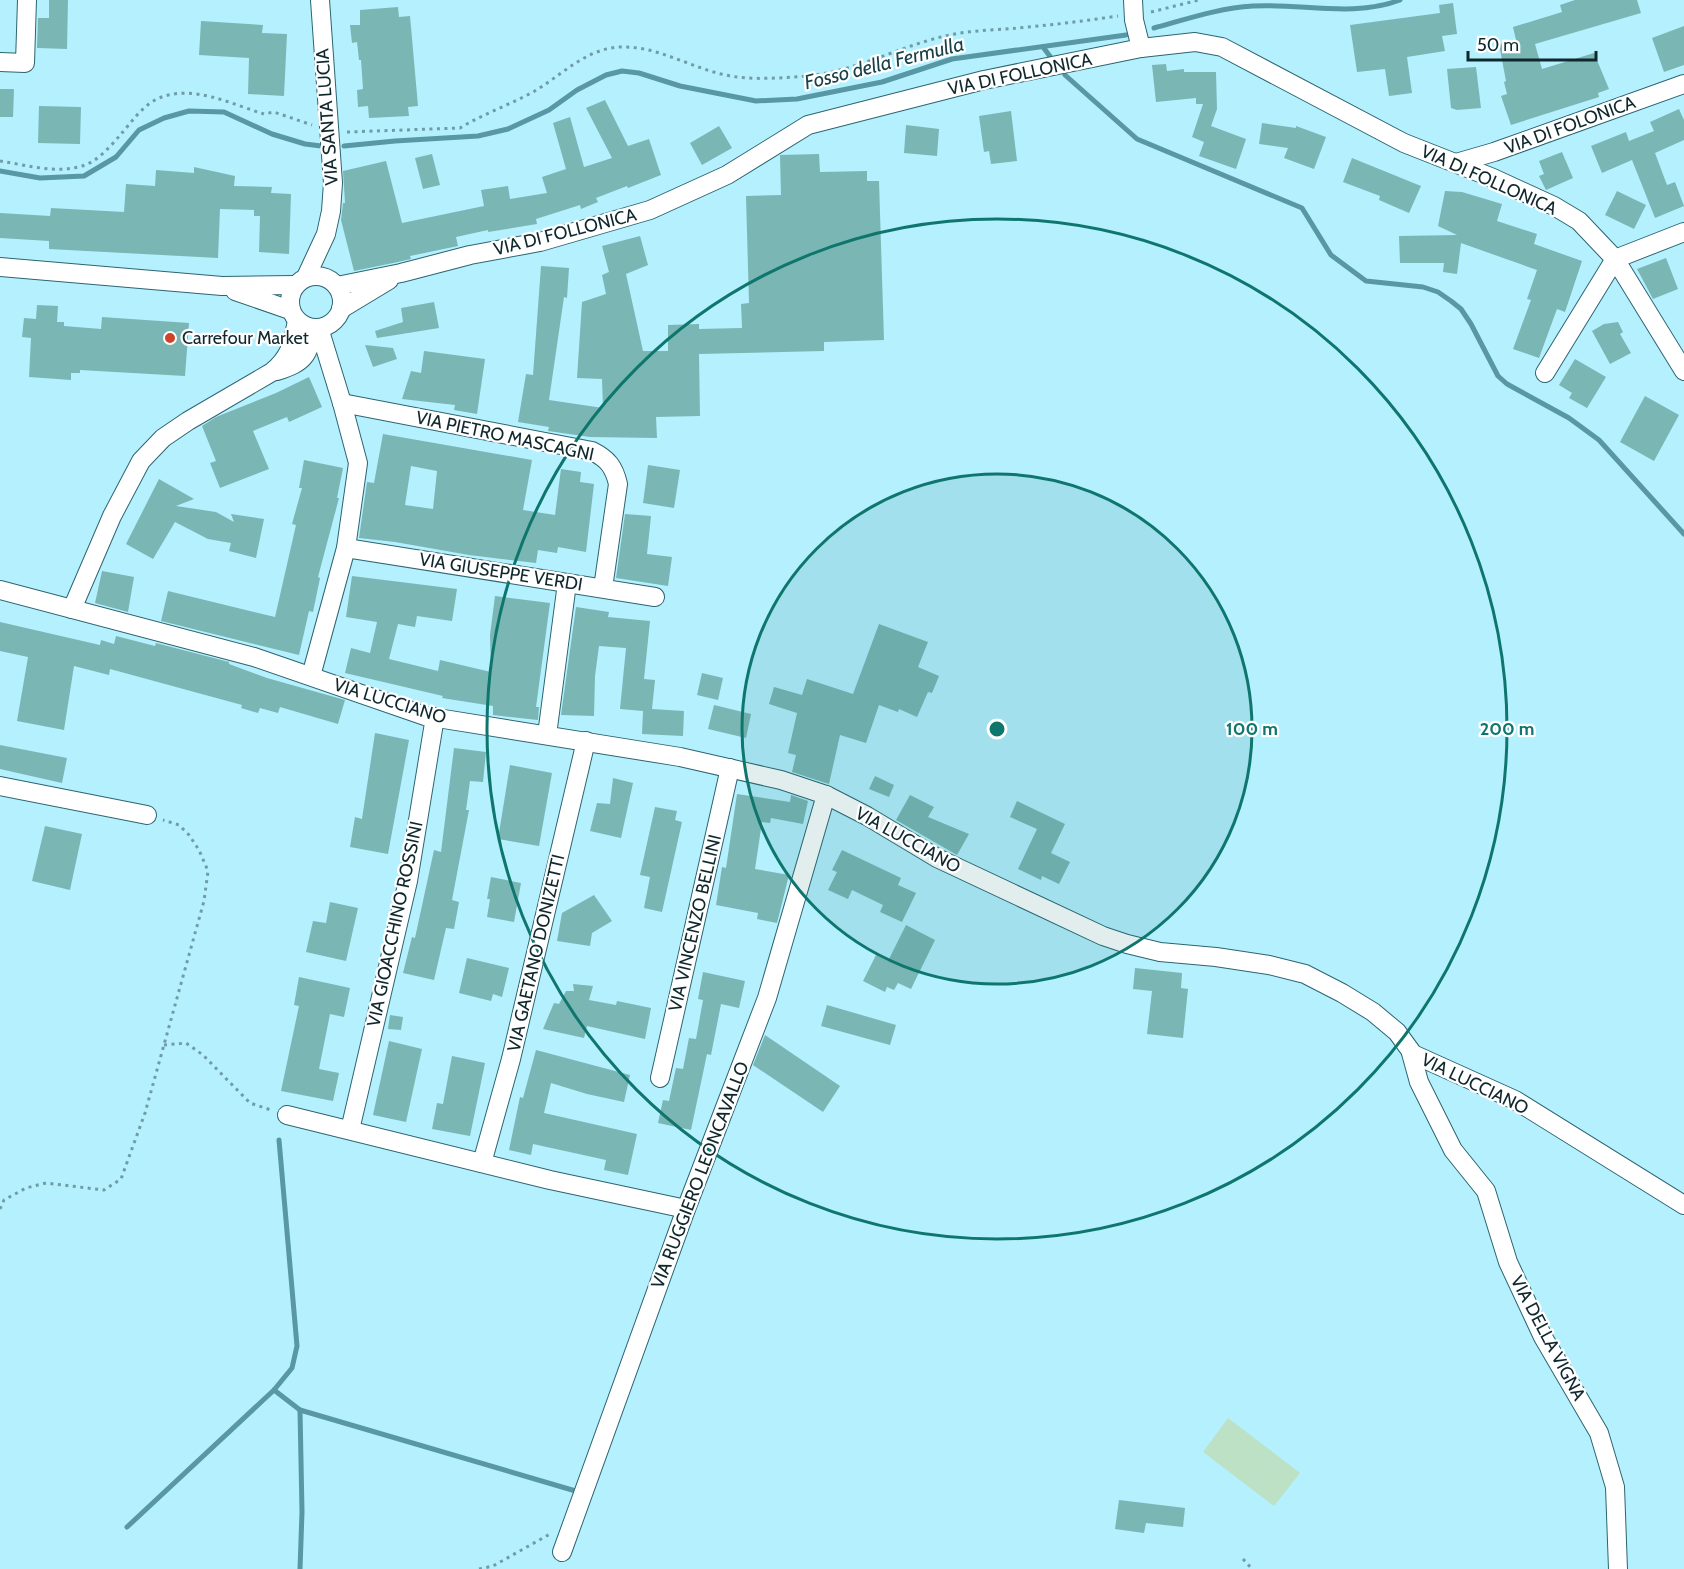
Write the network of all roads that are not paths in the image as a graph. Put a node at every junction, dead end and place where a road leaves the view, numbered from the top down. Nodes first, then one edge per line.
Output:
1 (27, 0) edge
2 (320, 0) edge
3 (1128, 7) edge
4 (1141, 48) junction
5 (0, 62) edge
6 (1684, 84) edge
7 (1456, 164) junction
8 (1684, 232) edge
9 (326, 234) junction
10 (1615, 259) junction
11 (0, 267) edge
12 (401, 273) junction
13 (300, 281) junction
14 (331, 282) junction
15 (222, 286) junction
16 (341, 309) junction
17 (294, 315) junction
18 (317, 328) junction
19 (1684, 371) edge
20 (272, 372) junction
21 (1545, 373) dead end
22 (342, 404) junction
23 (346, 548) junction
24 (567, 583) junction
25 (603, 588) junction
26 (0, 590) edge
27 (656, 597) dead end
28 (72, 609) junction
29 (311, 676) junction
30 (435, 717) junction
31 (547, 735) junction
32 (586, 741) junction
33 (730, 768) junction
34 (0, 786) edge
35 (826, 795) junction
36 (147, 815) road end
37 (1411, 1053) junction
38 (660, 1078) dead end
39 (287, 1115) road end
40 (350, 1130) junction
41 (482, 1163) junction
42 (1684, 1205) edge
43 (686, 1209) junction
44 (562, 1552) dead end
45 (1618, 1569) edge

1 - 5 street
2 - 9 street, VIA SANTA LUCIA
3 - 4 street
4 - 7 street, VIA DI FOLLONICA
4 - 12 street, VIA DI FOLLONICA
6 - 7 street, VIA DI FOLONICA
7 - 10 street, VIA DI FOLLONICA
8 - 10 street
9 - 13 street, VIA SANTA LUCIA
9 - 14 street, VIA SANTA LUCIA
10 - 19 street, VIA DI FOLLONICA
10 - 21 street
11 - 15 street
12 - 14 street, VIA DI FOLLONICA
12 - 16 street, VIA DI FOLLONICA
13 - 14 street
13 - 15 street
13 - 17 street
14 - 16 street
15 - 17 street
16 - 18 street
17 - 18 street
17 - 20 street
18 - 20 street
18 - 22 street
20 - 28 street
22 - 23 street
22 - 25 street, VIA PIETRO MASCAGNI
23 - 24 street, VIA GIUSEPPE VERDI
23 - 29 street
24 - 25 street, VIA GIUSEPPE VERDI
24 - 31 street
25 - 27 street, VIA GIUSEPPE VERDI
26 - 28 street, VIA LUCCIANO
28 - 29 street, VIA LUCCIANO
29 - 30 street, VIA LUCCIANO
30 - 31 street, VIA LUCCIANO
30 - 40 street, VIA GIOACCHINO ROSSINI
31 - 32 street, VIA LUCCIANO
32 - 33 street, VIA LUCCIANO
32 - 41 street, VIA GAETANO DONIZETTI
33 - 35 street, VIA LUCCIANO
33 - 38 street, VIA VINCENZO BELLINI
34 - 36 street
35 - 37 street, VIA LUCCIANO
35 - 43 street, VIA RUGGIERO LEONCAVALLO
37 - 42 street, VIA LUCCIANO
37 - 45 street, VIA DELLA VIGNA
39 - 40 street
40 - 41 street
41 - 43 street
43 - 44 street, VIA RUGGIERO LEONCAVALLO

